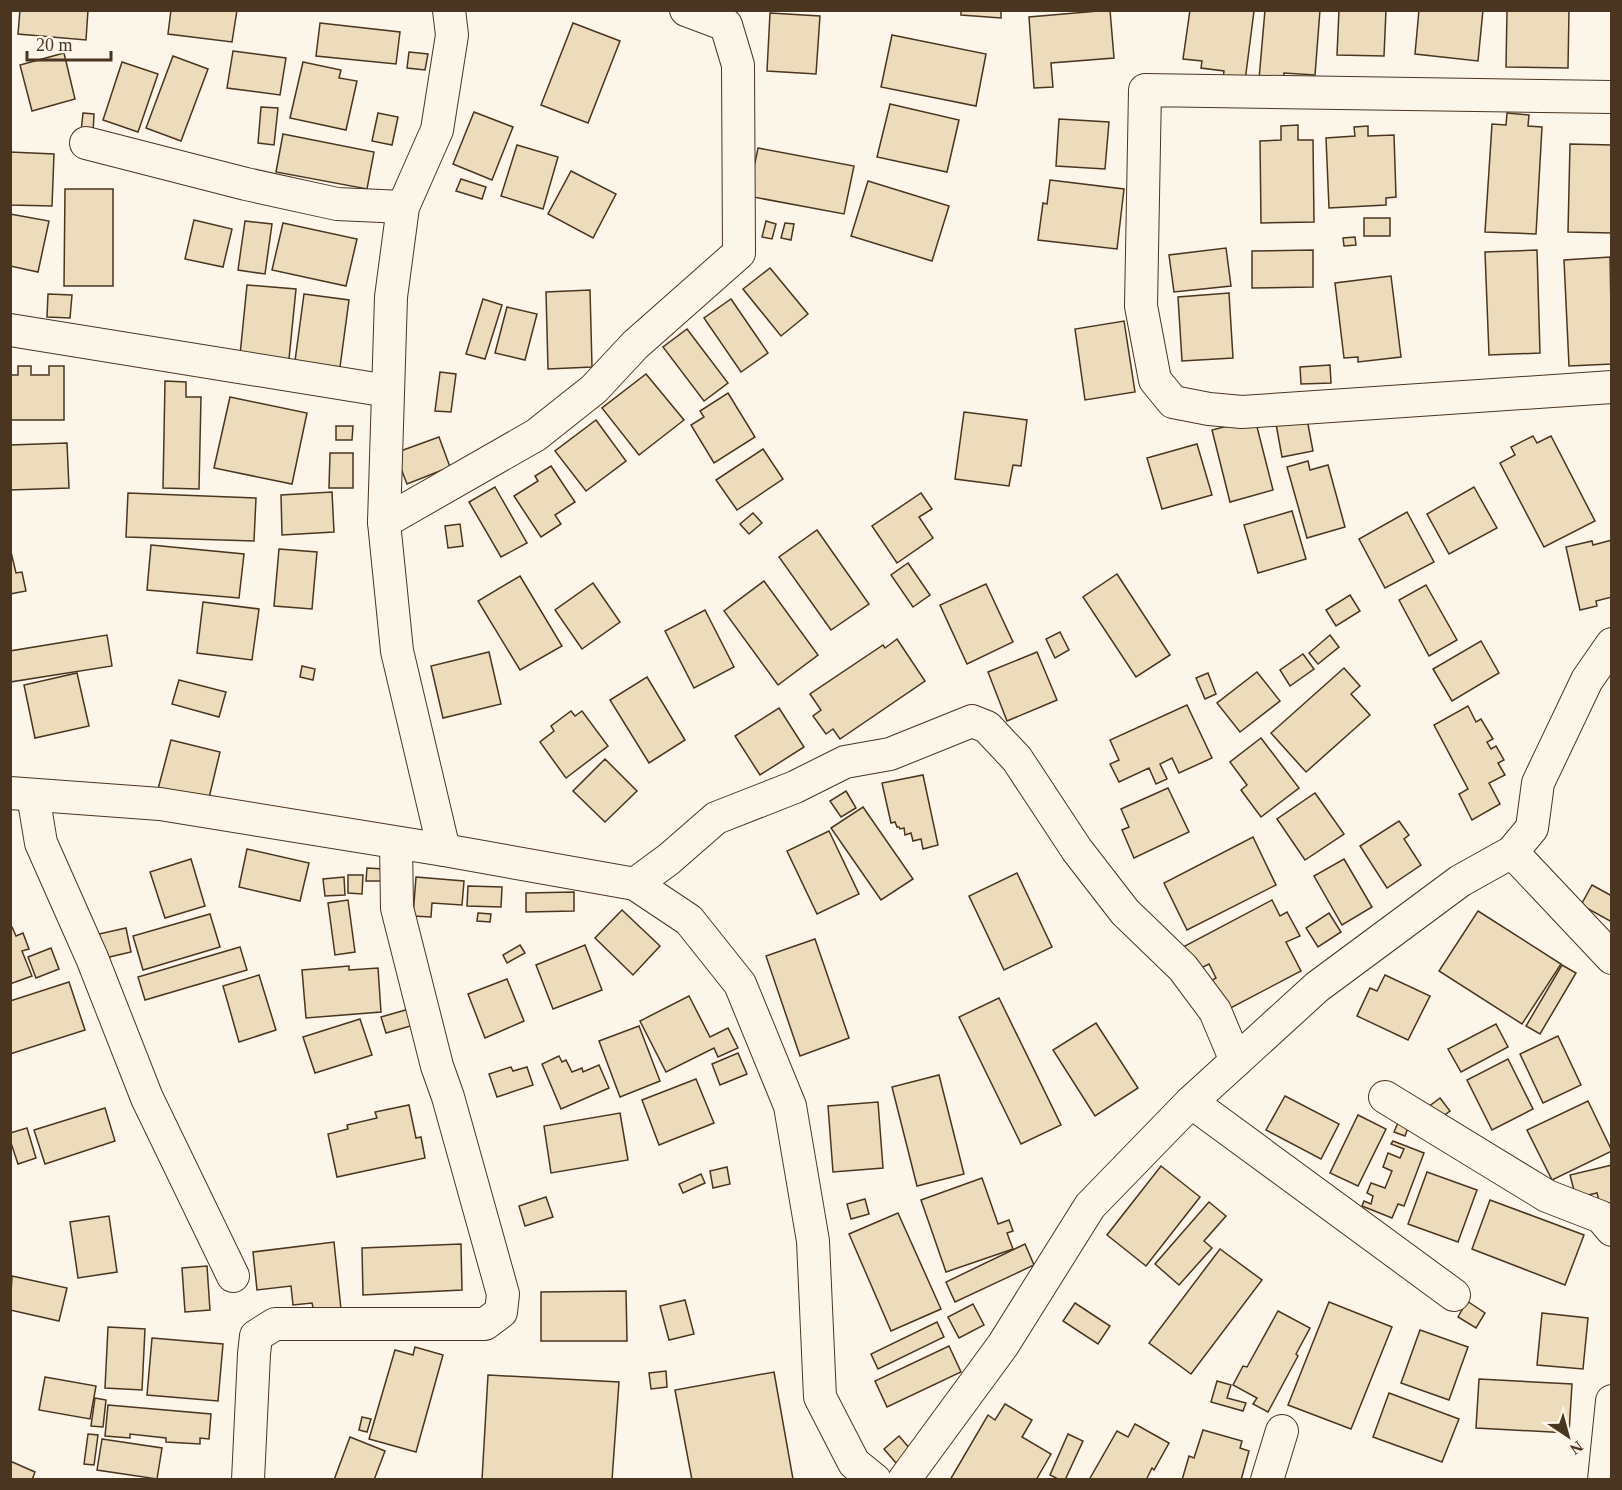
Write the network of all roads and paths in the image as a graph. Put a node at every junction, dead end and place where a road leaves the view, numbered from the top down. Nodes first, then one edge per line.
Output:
1 (449, 10) edge
2 (686, 10) edge
3 (1611, 98) edge
4 (86, 143) dead end
5 (403, 207) junction
6 (10, 330) edge
7 (1611, 387) edge
8 (387, 391) junction
9 (384, 522) junction
10 (1611, 644) edge
11 (22, 794) edge
12 (396, 843) junction
13 (444, 850) junction
14 (1512, 852) junction
15 (635, 884) junction
16 (1611, 958) edge
17 (1236, 1061) junction
18 (1385, 1097) dead end
19 (1191, 1102) junction
20 (1611, 1230) edge
21 (233, 1276) dead end
22 (1454, 1295) dead end
23 (1611, 1401) edge
24 (1282, 1431) dead end
25 (248, 1479) edge
26 (875, 1479) edge
27 (904, 1479) edge
28 (1267, 1479) edge
29 (1604, 1479) edge

1 - 5 street
2 - 9 street
3 - 7 street
4 - 5 street
5 - 8 street
6 - 8 street
8 - 9 street
9 - 13 street
10 - 14 street
11 - 12 street
11 - 21 street
12 - 13 street
12 - 25 street
13 - 15 street
14 - 16 street
14 - 17 street
15 - 17 street
15 - 26 street
17 - 19 street
18 - 20 street
19 - 22 street
19 - 27 street
23 - 29 street
24 - 28 street

